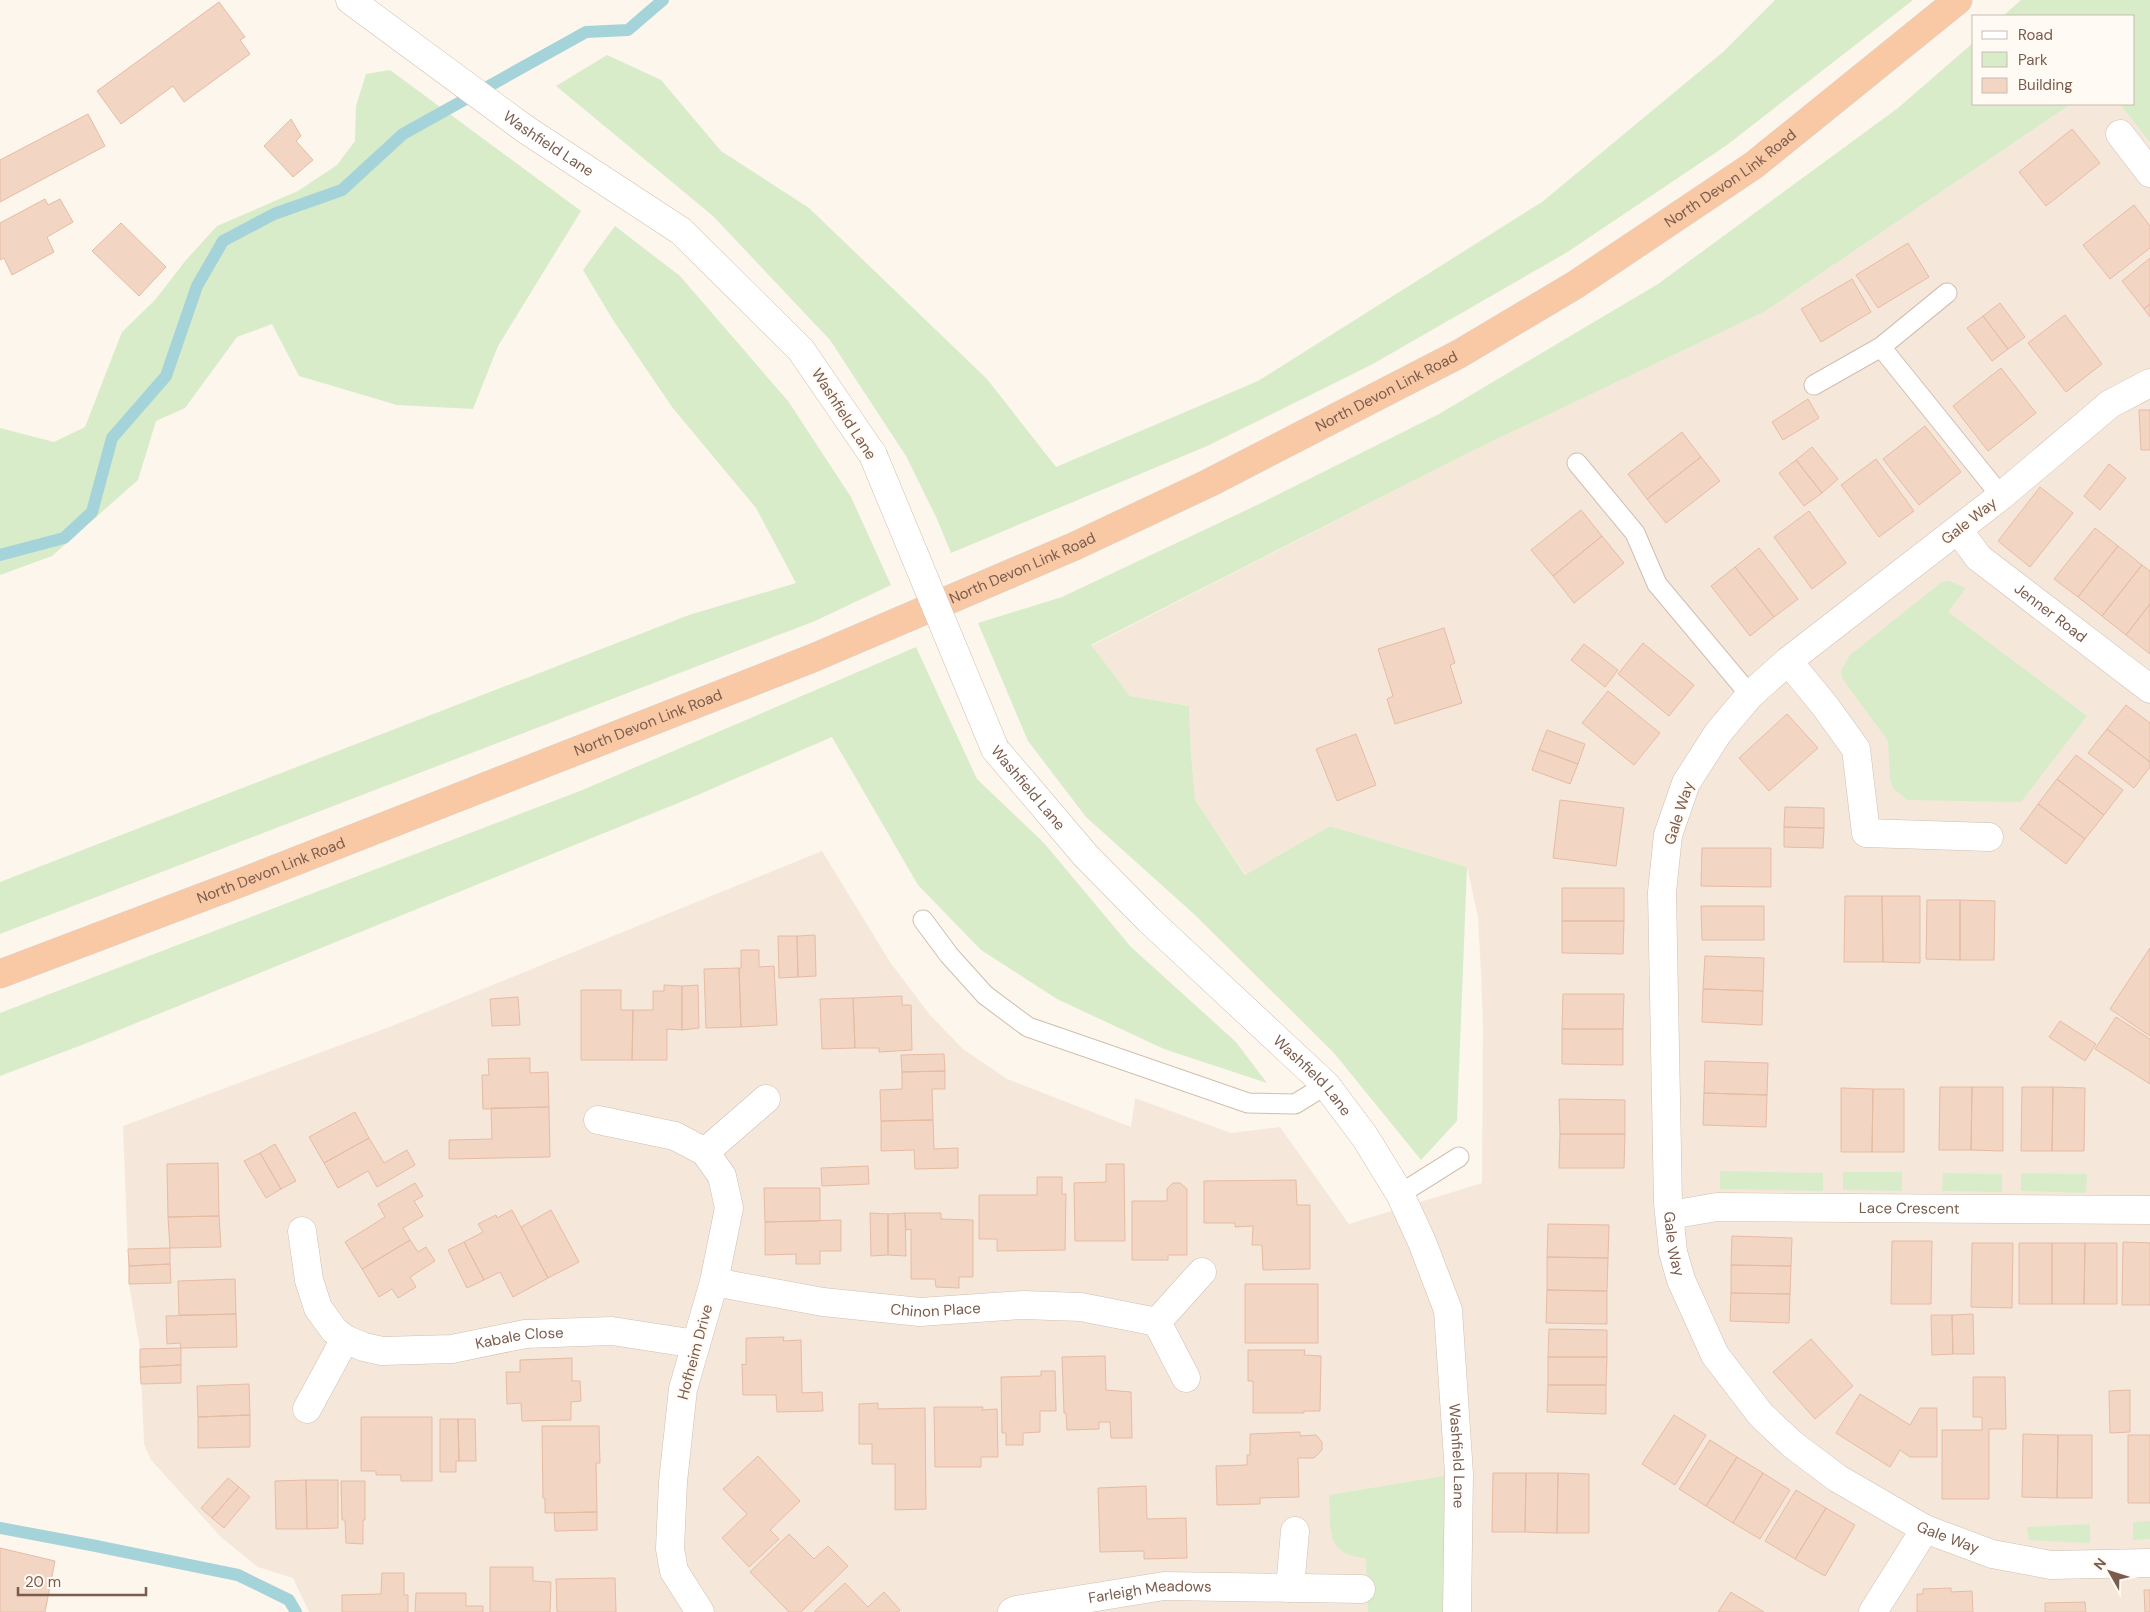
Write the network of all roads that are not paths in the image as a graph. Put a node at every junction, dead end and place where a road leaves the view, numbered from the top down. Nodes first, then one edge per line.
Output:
1 (350, 0) edge
2 (1958, 0) edge
3 (2120, 134) dead end
4 (2150, 173) edge
5 (1947, 292) dead end
6 (1881, 347) junction
7 (2150, 383) edge
8 (1814, 385) dead end
9 (1577, 463) dead end
10 (2001, 496) junction
11 (1958, 530) junction
12 (1788, 662) junction
13 (2150, 689) edge
14 (1750, 695) junction
15 (1990, 837) dead end
16 (922, 920) dead end
17 (0, 974) edge
18 (1326, 1085) junction
19 (766, 1099) dead end
20 (598, 1120) dead end
21 (705, 1152) junction
22 (1458, 1157) dead end
23 (1400, 1194) junction
24 (2150, 1210) edge
25 (1670, 1215) junction
26 (302, 1231) dead end
27 (1202, 1272) dead end
28 (714, 1282) junction
29 (1157, 1322) junction
30 (345, 1339) junction
31 (696, 1344) junction
32 (1186, 1378) dead end
33 (307, 1409) dead end
34 (1925, 1529) junction
35 (1295, 1531) dead end
36 (2150, 1563) edge
37 (1290, 1588) junction
38 (1361, 1589) dead end
39 (694, 1610) edge
40 (1012, 1612) edge
41 (1457, 1612) edge
42 (1873, 1612) edge

1 - 18 street, Washfield Lane, bridge
2 - 17 highway, North Devon Link Road
3 - 4 street
5 - 6 lane
6 - 8 lane
6 - 10 lane
7 - 10 street, Gale Way
9 - 14 lane
10 - 11 street, Gale Way
11 - 12 street, Gale Way
11 - 13 street, Jenner Road
12 - 14 street, Gale Way
12 - 15 street
14 - 25 street, Gale Way
16 - 18 lane
18 - 23 street, Washfield Lane
19 - 21 street
20 - 21 street, Hofheim Drive
21 - 28 street, Hofheim Drive
22 - 23 lane
23 - 41 street, Washfield Lane
24 - 25 street, Lace Crescent
25 - 34 street, Gale Way
26 - 30 street, Kabale Close
27 - 29 street
28 - 29 street, Chinon Place
28 - 31 street, Hofheim Drive
29 - 32 street
30 - 31 street, Kabale Close
30 - 33 street
31 - 39 street, Hofheim Drive
34 - 36 street, Gale Way
34 - 42 street
35 - 37 street
37 - 38 street, Farleigh Meadows
37 - 40 street, Farleigh Meadows

